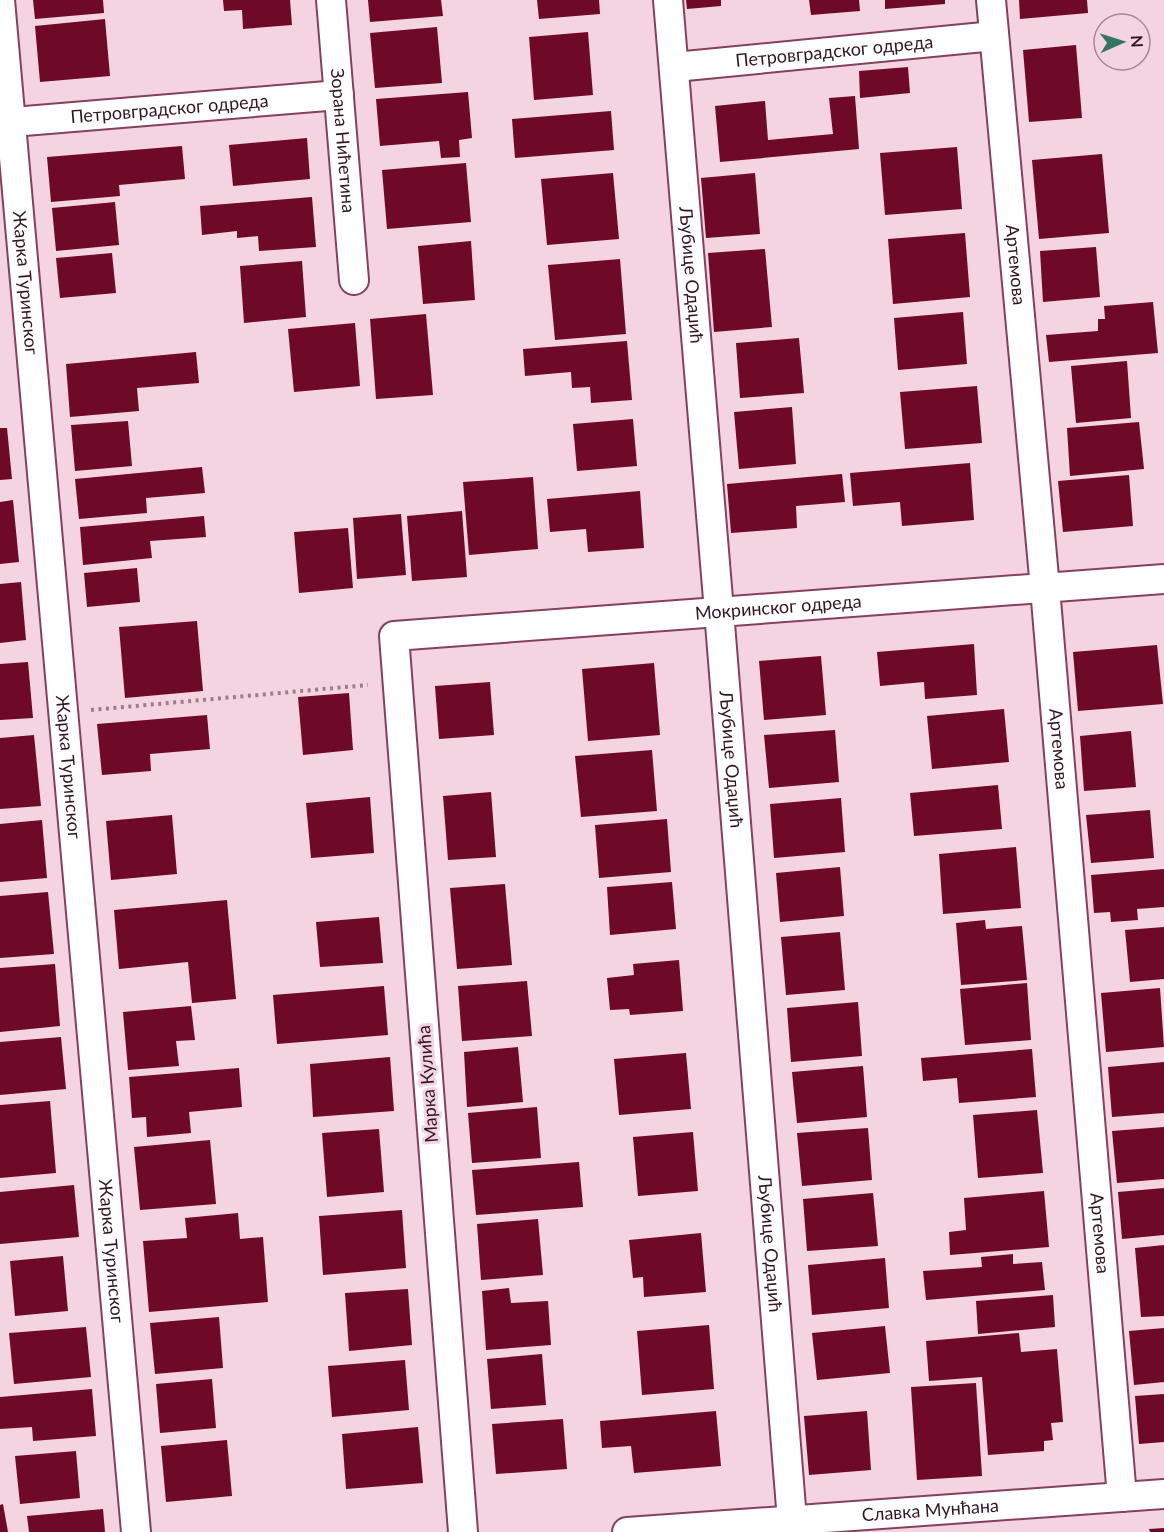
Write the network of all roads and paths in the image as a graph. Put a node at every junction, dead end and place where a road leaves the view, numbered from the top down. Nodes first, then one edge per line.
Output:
1 (0, 0) edge
2 (331, 0) edge
3 (668, 0) edge
4 (991, 0) edge
5 (994, 36) junction
6 (675, 67) junction
7 (339, 95) junction
8 (6, 123) edge
9 (354, 280) dead end
10 (1164, 579) edge
11 (1045, 588) junction
12 (719, 611) junction
13 (394, 636) joint
14 (397, 682) junction
15 (64, 712) junction
16 (1164, 1494) edge
17 (1122, 1497) junction
18 (792, 1520) junction
19 (136, 1532) edge
20 (463, 1532) edge
21 (627, 1532) edge

1 - 8 street, Жарка Туринског
2 - 7 street, Зорана Нићетина
3 - 6 street, Љубице Одаџић
4 - 5 street, Артемова
5 - 6 street, Петровградског одреда
5 - 11 street, Артемова
6 - 12 street, Љубице Одаџић
7 - 8 street, Петровградског одреда
7 - 9 street, Зорана Нићетина
8 - 15 street, Жарка Туринског
10 - 11 street, Мокринског одреда
11 - 12 street, Мокринског одреда
11 - 17 street, Артемова
12 - 13 street, Мокринског одреда
12 - 18 street, Љубице Одаџић
13 - 14 street, Марка Кулића
14 - 15 path
14 - 20 street, Марка Кулића
15 - 19 street, Жарка Туринског
16 - 17 street, Славка Мунћана
17 - 18 street, Славка Мунћана
18 - 21 street, Славка Мунћана

